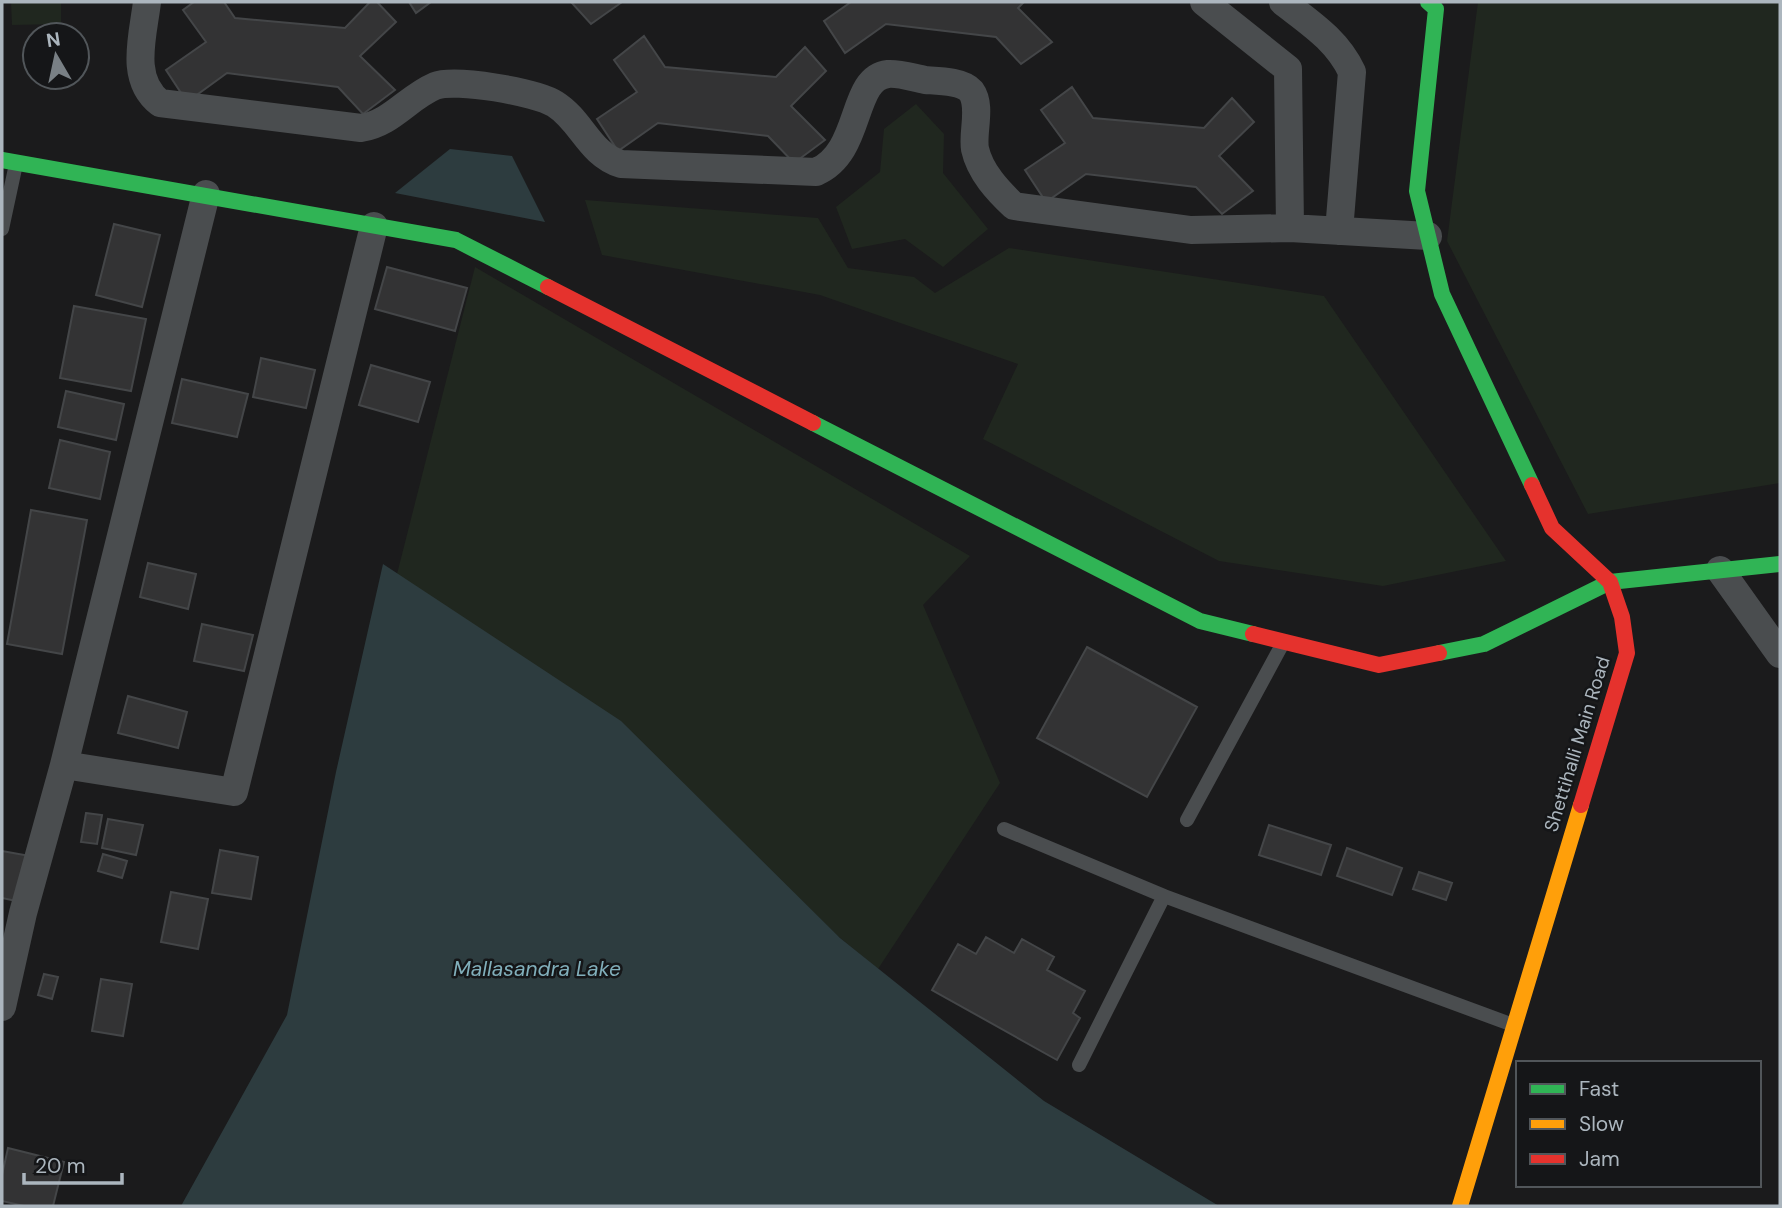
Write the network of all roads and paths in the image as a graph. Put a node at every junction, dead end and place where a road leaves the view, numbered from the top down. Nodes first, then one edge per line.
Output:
1 (147, 2) edge
2 (1204, 2) edge
3 (1283, 2) edge
4 (1428, 2) edge
5 (9, 161) edge
6 (206, 194) junction
7 (373, 226) junction
8 (1290, 228) junction
9 (2, 229) edge
10 (1339, 231) junction
11 (1428, 236) junction
12 (1780, 564) edge
13 (1720, 570) junction
14 (1610, 582) junction
15 (1284, 642) junction
16 (1780, 654) edge
17 (64, 765) junction
18 (1187, 820) dead end
19 (1004, 829) dead end
20 (1164, 896) junction
21 (11, 927) edge
22 (2, 1007) edge
23 (1515, 1026) junction
24 (1079, 1065) dead end
25 (1460, 1206) edge

1 - 8 street
2 - 8 street
3 - 10 street
4 - 11 street, Shettihalli Main Road
5 - 6 street
5 - 9 lane
6 - 7 street
6 - 17 street
7 - 15 street
7 - 17 street
8 - 10 street
10 - 11 street
11 - 14 street, Shettihalli Main Road
12 - 13 street
13 - 14 street
13 - 16 street
14 - 15 street
14 - 23 street, Shettihalli Main Road
15 - 18 lane
17 - 21 street
19 - 20 lane
20 - 23 lane
20 - 24 lane
21 - 22 street
23 - 25 street, Shettihalli Main Road

